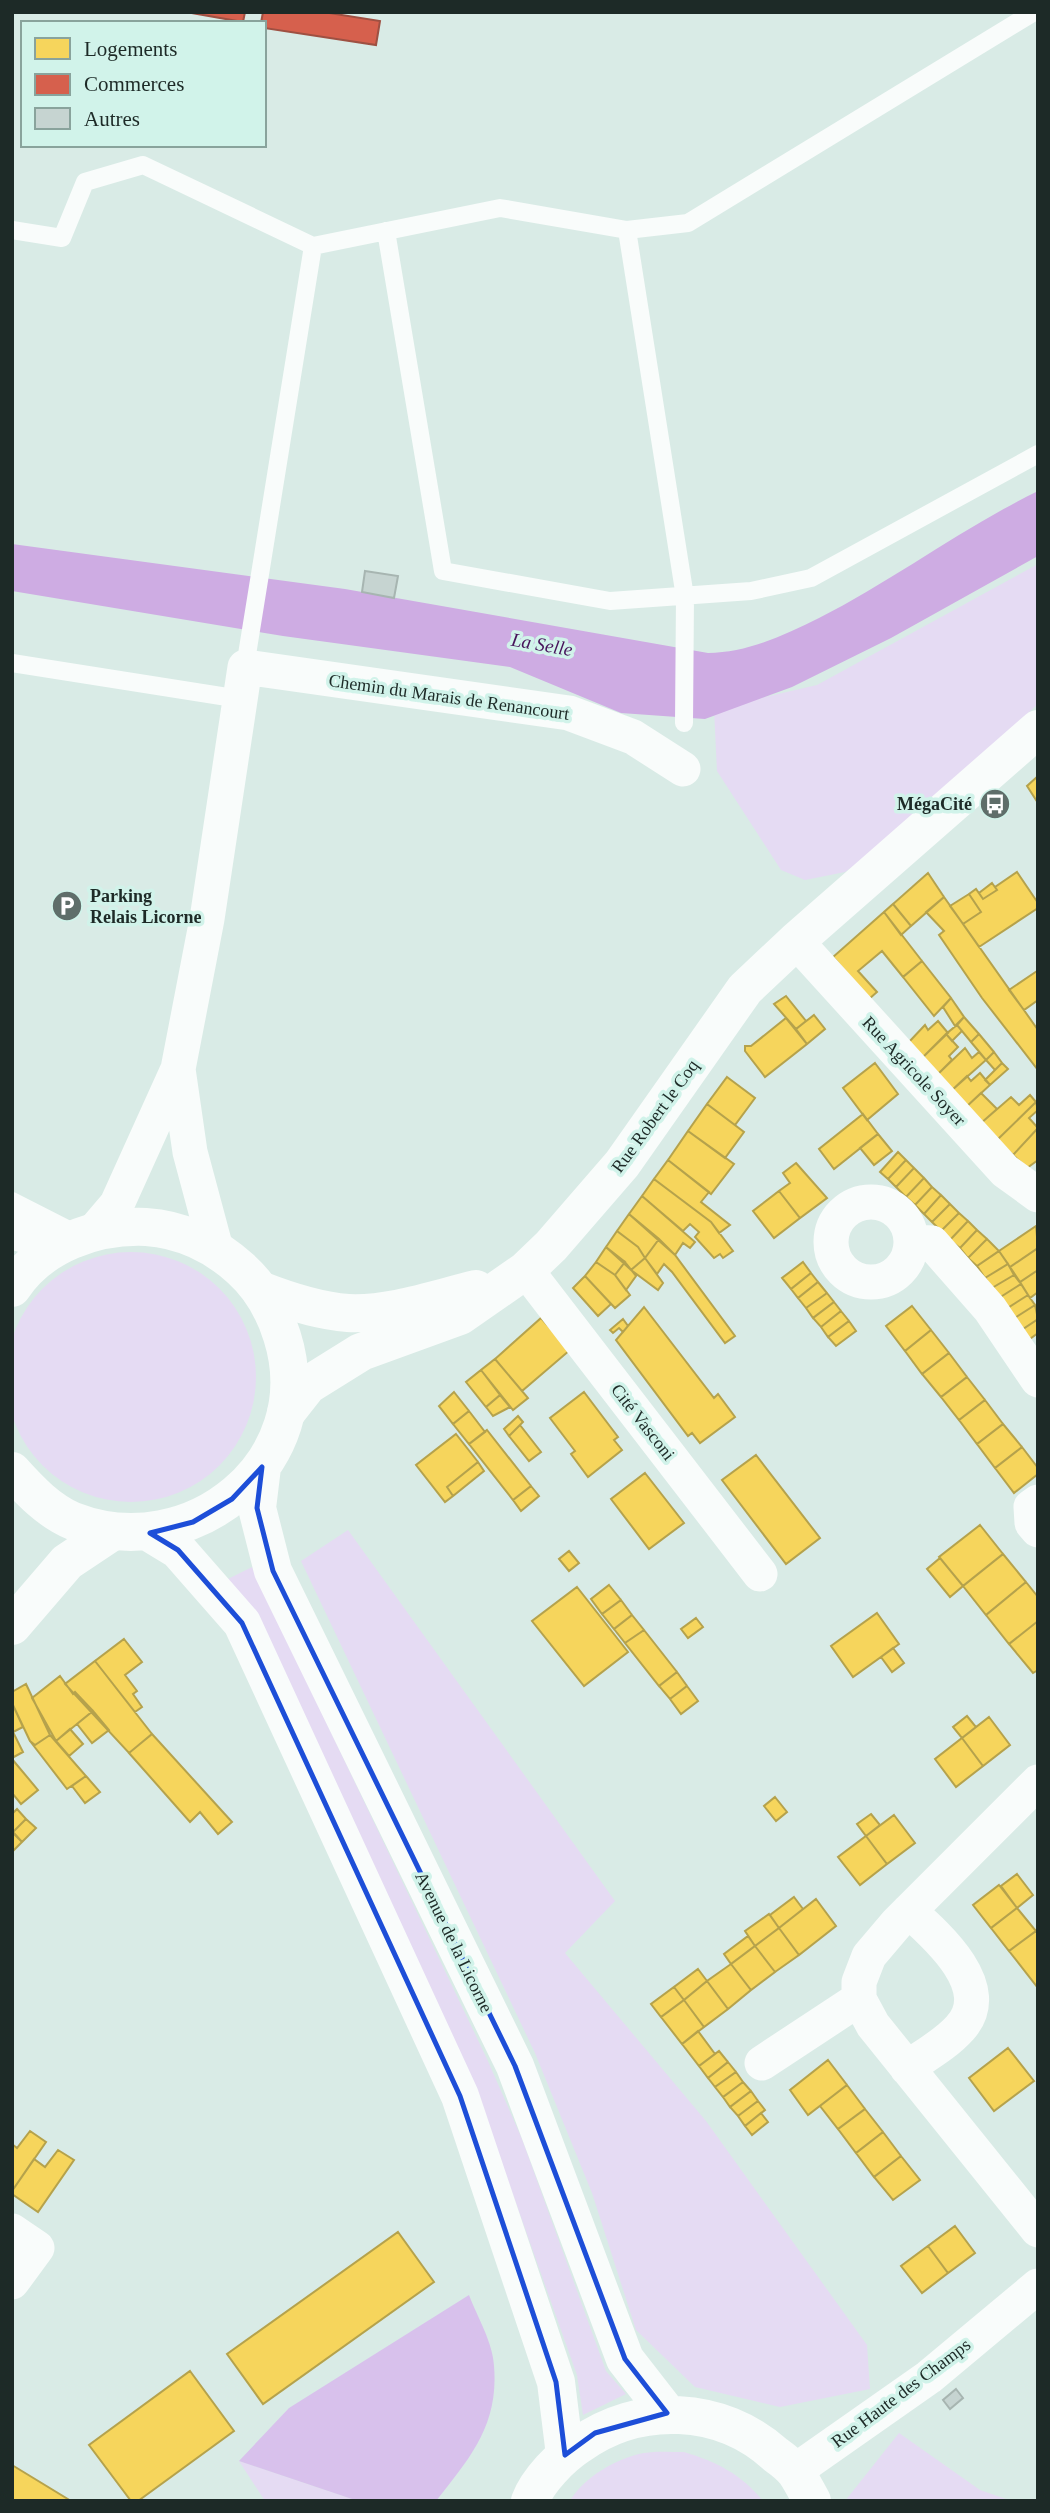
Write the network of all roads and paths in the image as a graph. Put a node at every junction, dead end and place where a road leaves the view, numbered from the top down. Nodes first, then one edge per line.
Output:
1 (1034, 12) edge
2 (12, 230) edge
3 (627, 230) junction
4 (386, 231) junction
5 (313, 246) junction
6 (1038, 454) edge
7 (685, 597) junction
8 (12, 663) edge
9 (245, 669) junction
10 (684, 723) dead end
11 (1038, 729) edge
12 (683, 769) dead end
13 (796, 941) junction
14 (178, 1069) junction
15 (1038, 1195) edge
16 (12, 1200) edge
17 (12, 1230) edge
18 (82, 1236) junction
19 (912, 1242) dead end
20 (216, 1249) junction
21 (515, 1276) junction
22 (12, 1288) edge
23 (260, 1290) junction
24 (1038, 1380) edge
25 (286, 1413) junction
26 (262, 1467) junction
27 (12, 1471) edge
28 (1038, 1502) edge
29 (1038, 1530) edge
30 (112, 1532) junction
31 (150, 1533) junction
32 (760, 1574) dead end
33 (12, 1626) edge
34 (1038, 1782) edge
35 (909, 1911) junction
36 (859, 1999) junction
37 (762, 2063) dead end
38 (907, 2068) junction
39 (1038, 2230) edge
40 (12, 2231) edge
41 (12, 2282) edge
42 (1038, 2286) edge
43 (667, 2413) junction
44 (565, 2455) junction
45 (803, 2486) edge
46 (530, 2501) edge

1 - 3 lane
2 - 5 lane
3 - 4 lane
3 - 7 lane
4 - 5 lane
4 - 7 lane
5 - 9 lane
6 - 7 lane
7 - 10 lane
8 - 9 lane
9 - 12 street, Chemin du Marais de Renancourt
9 - 14 street
11 - 13 main road, Rue Robert le Coq
13 - 15 street, Rue Agricole Soyer
13 - 21 main road, Rue Robert le Coq
14 - 18 street
14 - 20 street
16 - 18 lane
17 - 18 main road
18 - 20 main road
18 - 22 main road
19 - 24 street
20 - 23 main road
21 - 23 main road
21 - 25 main road, Rue Robert le Coq
21 - 32 street, Cité Vasconi
23 - 25 main road
25 - 26 main road
26 - 31 main road
26 - 43 main road, Avenue de la Licorne
27 - 30 main road
28 - 29 street
30 - 31 main road
30 - 33 main road
31 - 44 main road
34 - 35 street
35 - 36 street
35 - 38 street
36 - 37 street
36 - 38 street
38 - 39 street
40 - 41 street
42 - 45 street, Rue Haute des Champs
43 - 44 main road
43 - 45 main road
44 - 46 main road

